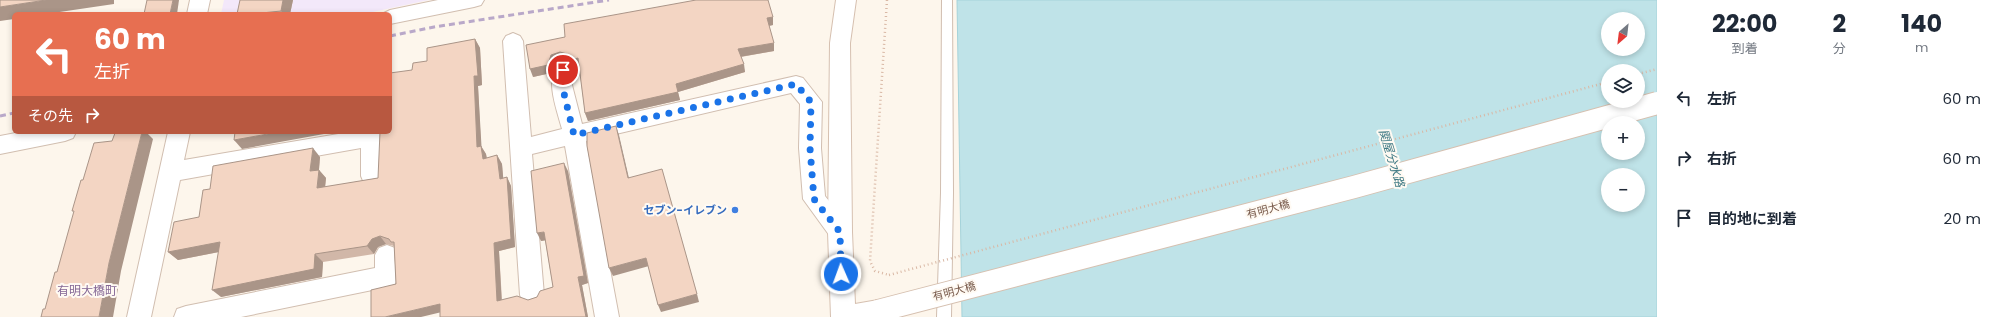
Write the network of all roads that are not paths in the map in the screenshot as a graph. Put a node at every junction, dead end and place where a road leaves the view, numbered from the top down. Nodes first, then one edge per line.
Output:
1 (200, 0) edge
2 (474, 0) edge
3 (846, 0) edge
4 (948, 0) edge
5 (197, 12) edge
6 (392, 17) edge
7 (513, 41) dead end
8 (563, 70) dead end
9 (1657, 104) edge
10 (55, 134) edge
11 (179, 134) edge
12 (574, 135) junction
13 (0, 145) edge
14 (521, 148) junction
15 (170, 172) junction
16 (372, 176) dead end
17 (840, 232) junction
18 (387, 255) dead end
19 (532, 296) dead end
20 (139, 317) edge
21 (186, 317) edge
22 (607, 317) edge
23 (843, 317) edge
24 (848, 317) edge
25 (944, 317) edge

1 - 5 street
2 - 6 street
3 - 17 street
4 - 25 lane
7 - 14 street
8 - 12 street
9 - 24 street, 有明大橋, bridge
10 - 13 street
11 - 15 street
12 - 14 street
12 - 17 street
12 - 22 street
14 - 19 street
15 - 16 street
15 - 20 street
17 - 23 street
18 - 21 street

